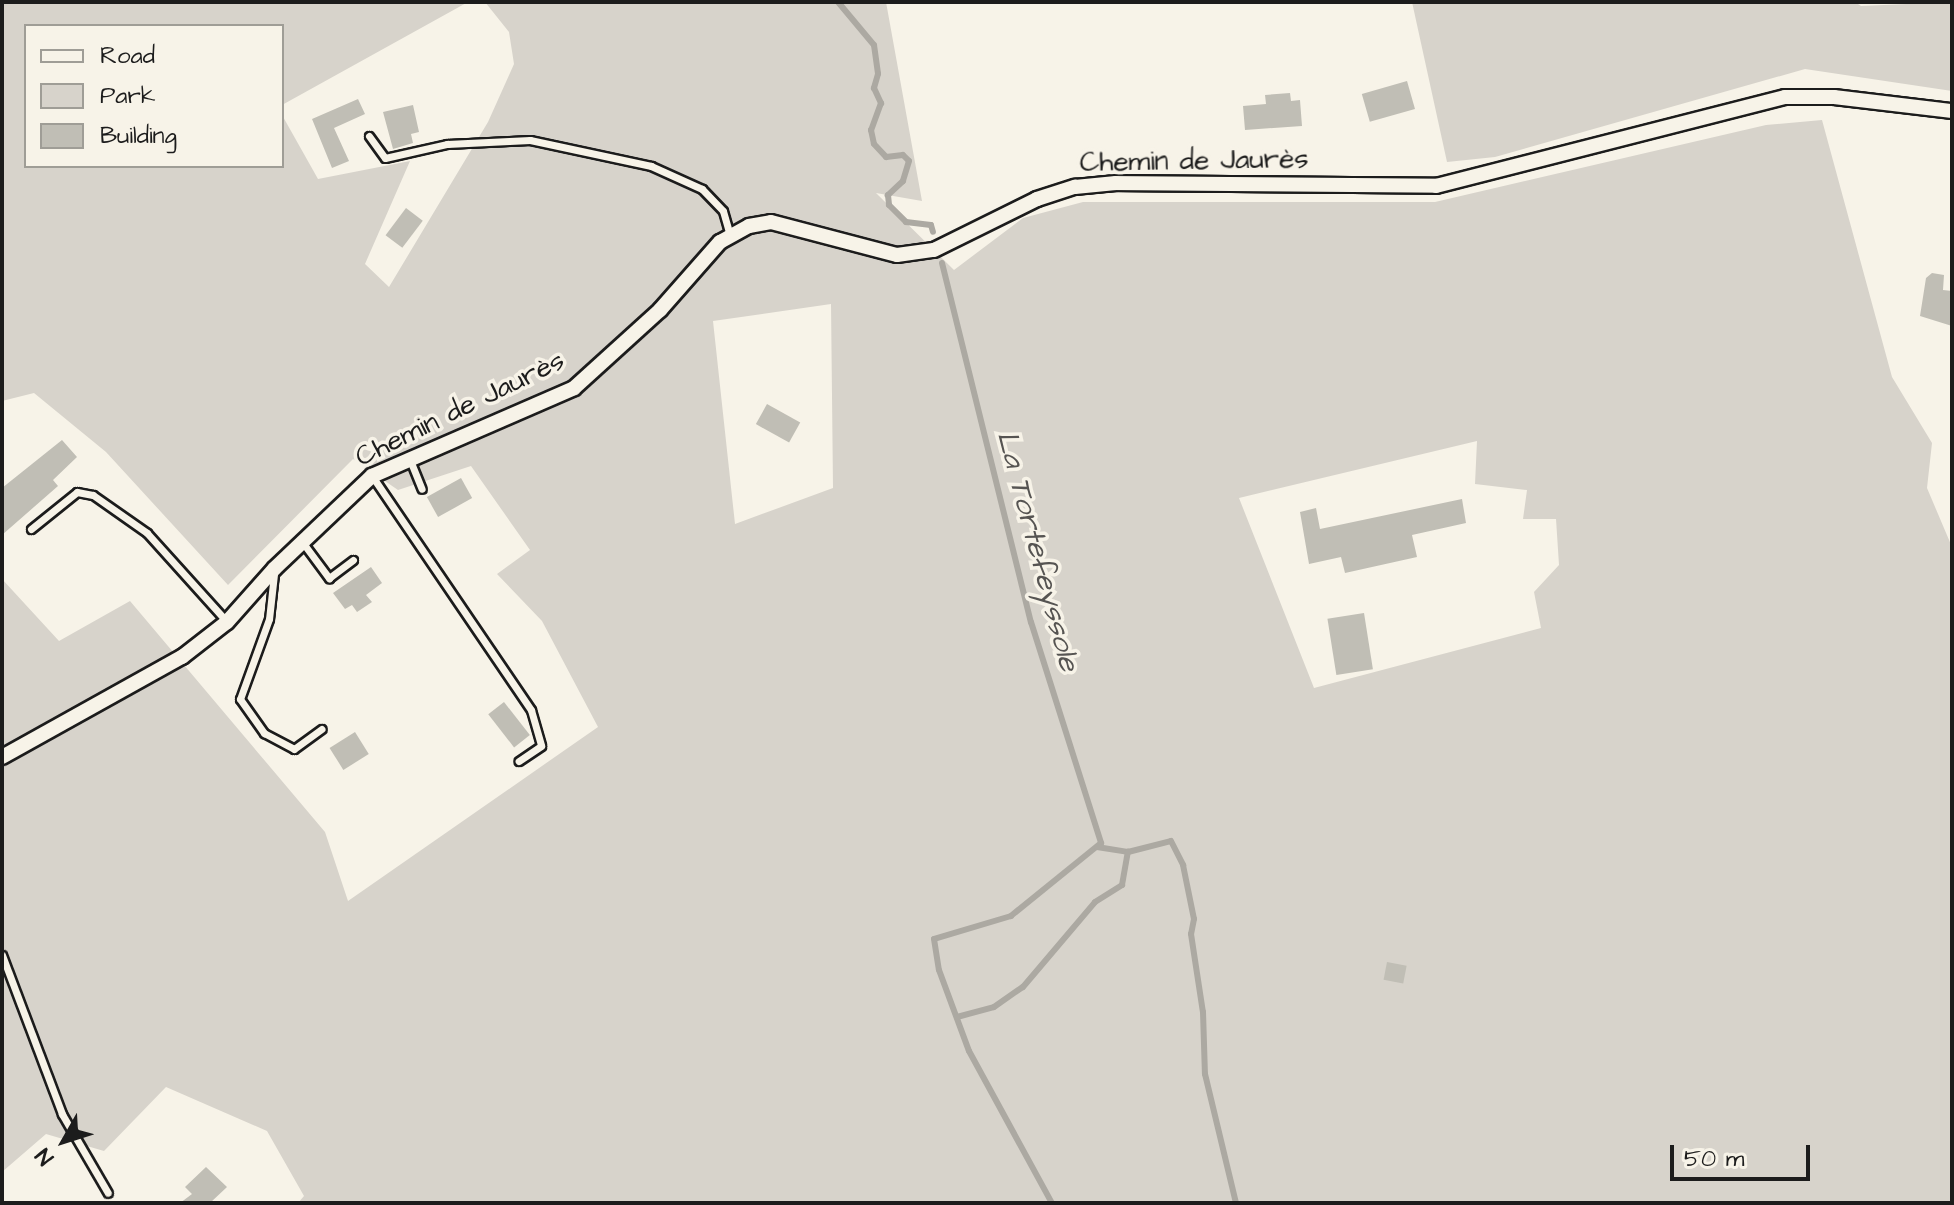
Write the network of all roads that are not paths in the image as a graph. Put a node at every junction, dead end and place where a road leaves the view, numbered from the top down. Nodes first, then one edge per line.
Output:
1 (1952, 111) edge
2 (369, 136) dead end
3 (730, 236) junction
4 (409, 458) junction
5 (372, 476) junction
6 (422, 489) dead end
7 (31, 529) dead end
8 (302, 541) junction
9 (353, 560) dead end
10 (275, 568) junction
11 (227, 622) junction
12 (322, 729) dead end
13 (2, 757) edge
14 (519, 761) dead end
15 (2, 955) edge
16 (108, 1193) dead end

1 - 3 street, Chemin de Jaurès
2 - 3 lane
3 - 4 street, Chemin de Jaurès
4 - 5 street, Chemin de Jaurès
4 - 6 lane
5 - 8 street, Chemin de Jaurès
5 - 14 lane
7 - 11 lane
8 - 9 lane
8 - 10 street, Chemin de Jaurès
10 - 11 street, Chemin de Jaurès
10 - 12 lane
11 - 13 street, Chemin de Jaurès
15 - 16 lane

